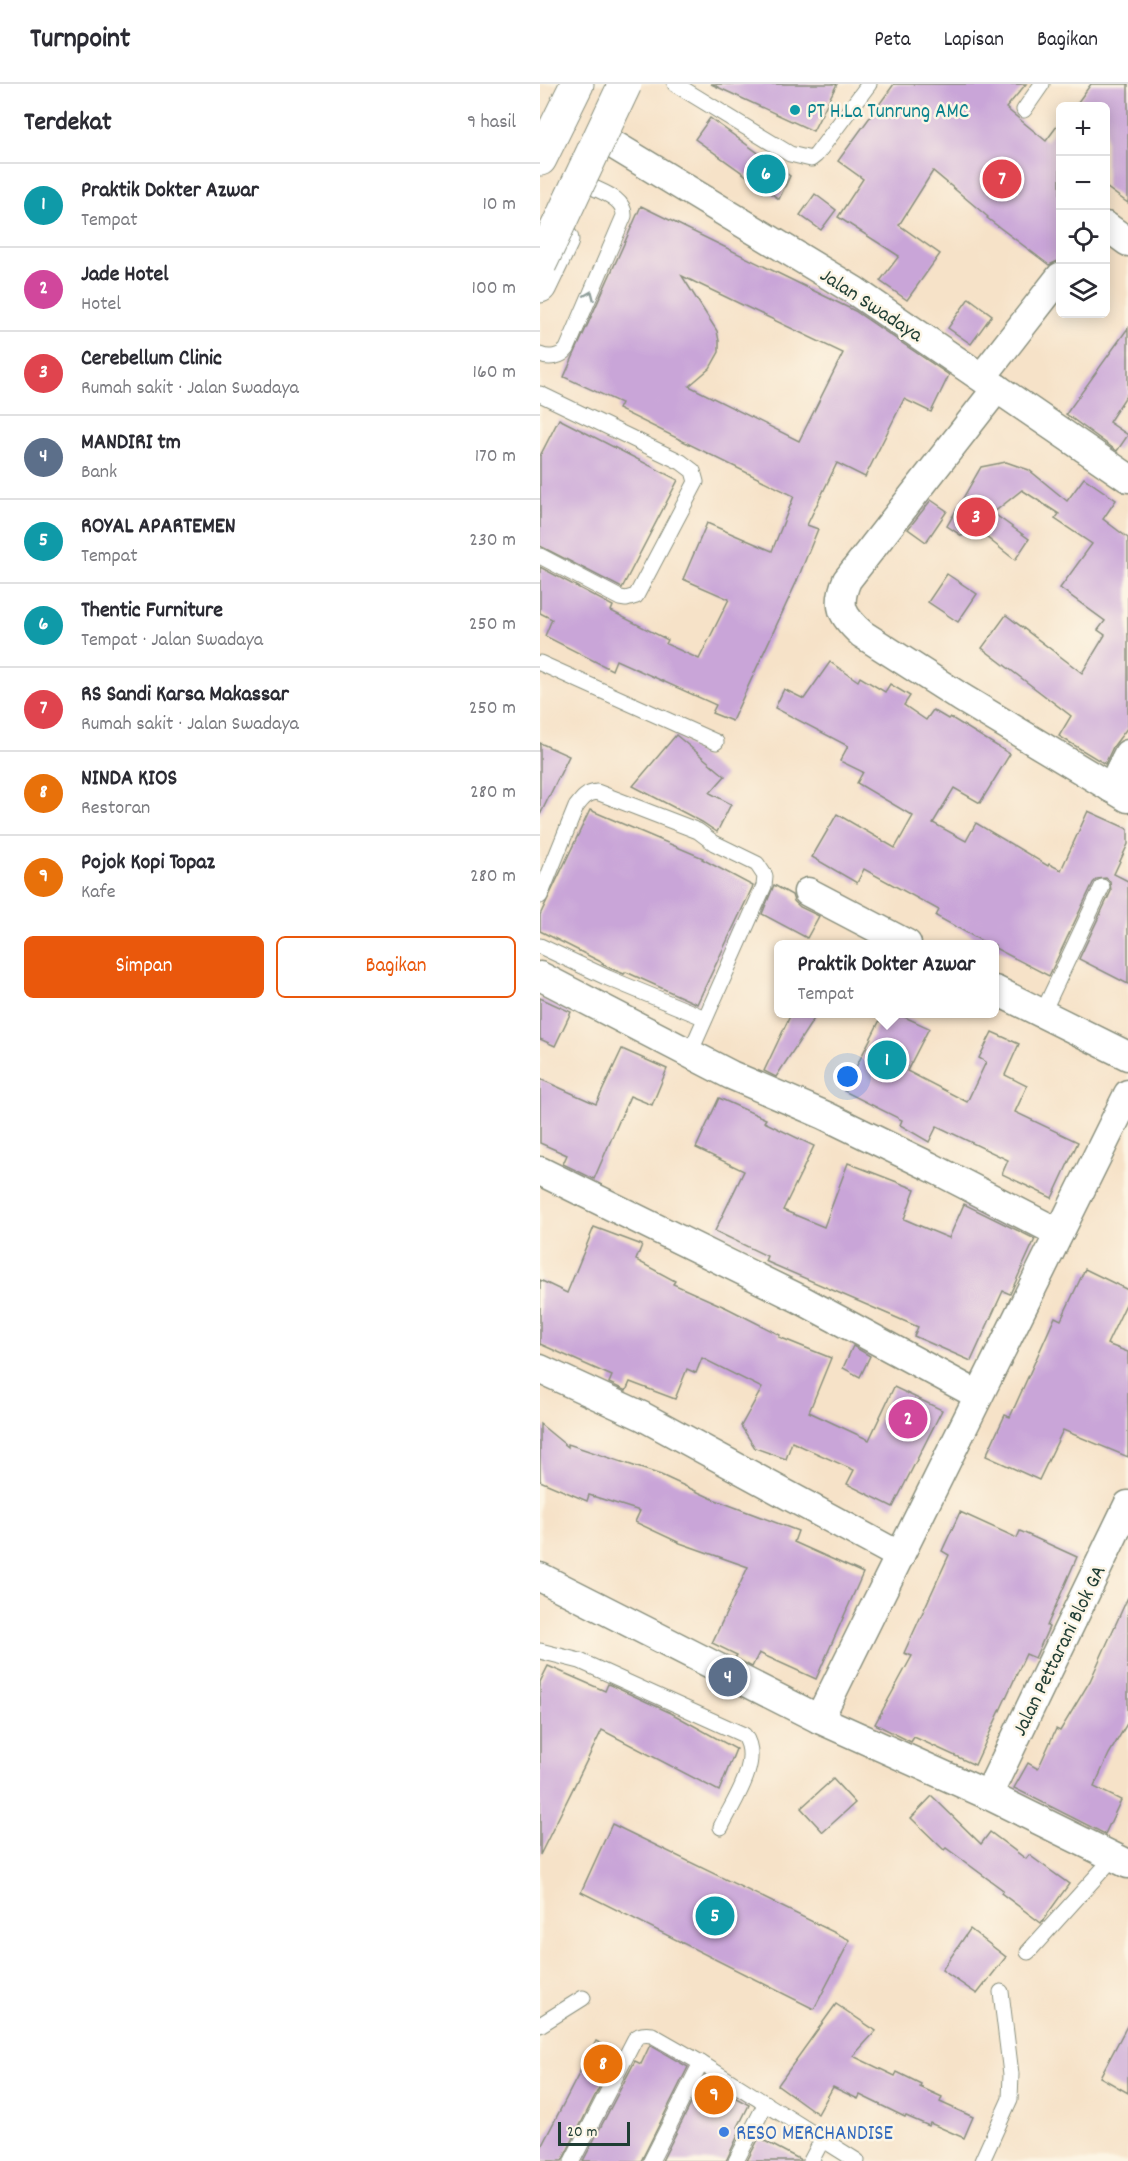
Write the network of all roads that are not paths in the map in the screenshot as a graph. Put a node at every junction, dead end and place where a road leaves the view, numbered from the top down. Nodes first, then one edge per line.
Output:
1 (557, 84) edge
2 (577, 84) edge
3 (616, 84) edge
4 (625, 84) edge
5 (635, 84) edge
6 (675, 84) edge
7 (1042, 84) edge
8 (867, 85) edge
9 (1024, 110) dead end
10 (540, 120) edge
11 (540, 159) edge
12 (591, 161) junction
13 (1110, 229) edge
14 (540, 238) edge
15 (1128, 242) edge
16 (540, 264) edge
17 (1056, 283) edge
18 (540, 286) edge
19 (540, 355) edge
20 (989, 382) junction
21 (540, 394) edge
22 (1128, 478) edge
23 (540, 556) edge
24 (540, 663) edge
25 (716, 742) dead end
26 (1128, 754) edge
27 (1119, 793) edge
28 (1102, 886) dead end
29 (808, 892) dead end
30 (540, 896) edge
31 (898, 940) edge
32 (540, 946) edge
33 (540, 975) edge
34 (999, 992) edge
35 (1042, 1014) junction
36 (705, 1018) junction
37 (690, 1053) junction
38 (1128, 1056) edge
39 (1128, 1094) edge
40 (540, 1171) edge
41 (1059, 1233) junction
42 (540, 1369) edge
43 (978, 1395) junction
44 (1128, 1505) edge
45 (900, 1556) junction
46 (540, 1577) edge
47 (540, 1651) edge
48 (819, 1719) junction
49 (988, 1796) junction
50 (720, 1827) dead end
51 (1121, 1861) edge
52 (1028, 1952) dead end
53 (1001, 1992) dead end
54 (582, 1998) dead end
55 (540, 2025) edge
56 (701, 2063) junction
57 (766, 2103) junction
58 (822, 2140) junction
59 (572, 2161) edge
60 (651, 2161) edge
61 (736, 2161) edge
62 (811, 2161) edge
63 (857, 2161) edge
64 (982, 2161) edge

1 - 10 main road
2 - 11 main road
3 - 12 main road
4 - 16 main road, bridge
5 - 12 main road
6 - 8 lane
7 - 9 lane
12 - 14 main road
12 - 18 main road
19 -> 12 lane
12 - 20 street, Jalan Swadaya
13 - 15 street
17 - 20 street
20 - 22 street, Jalan Swadaya
20 - 27 street
21 - 23 lane
24 - 25 lane
26 - 27 street
28 - 35 lane
29 - 31 street
30 - 36 lane
32 - 36 lane
33 - 37 street
34 - 35 street
35 - 38 street
36 - 37 lane
37 - 41 street
39 - 41 street
40 - 43 street
41 - 43 street
42 - 45 street
43 - 45 street
44 - 49 street, Jalan Pettarani Blok GA
45 - 48 street
46 - 48 street
47 - 50 lane
48 - 49 street
49 - 51 street
51 - 52 lane
53 - 64 lane
54 - 55 lane
56 - 57 lane
56 - 59 lane
56 - 60 lane
57 - 58 lane
57 - 61 lane
58 - 62 lane
58 - 63 lane

